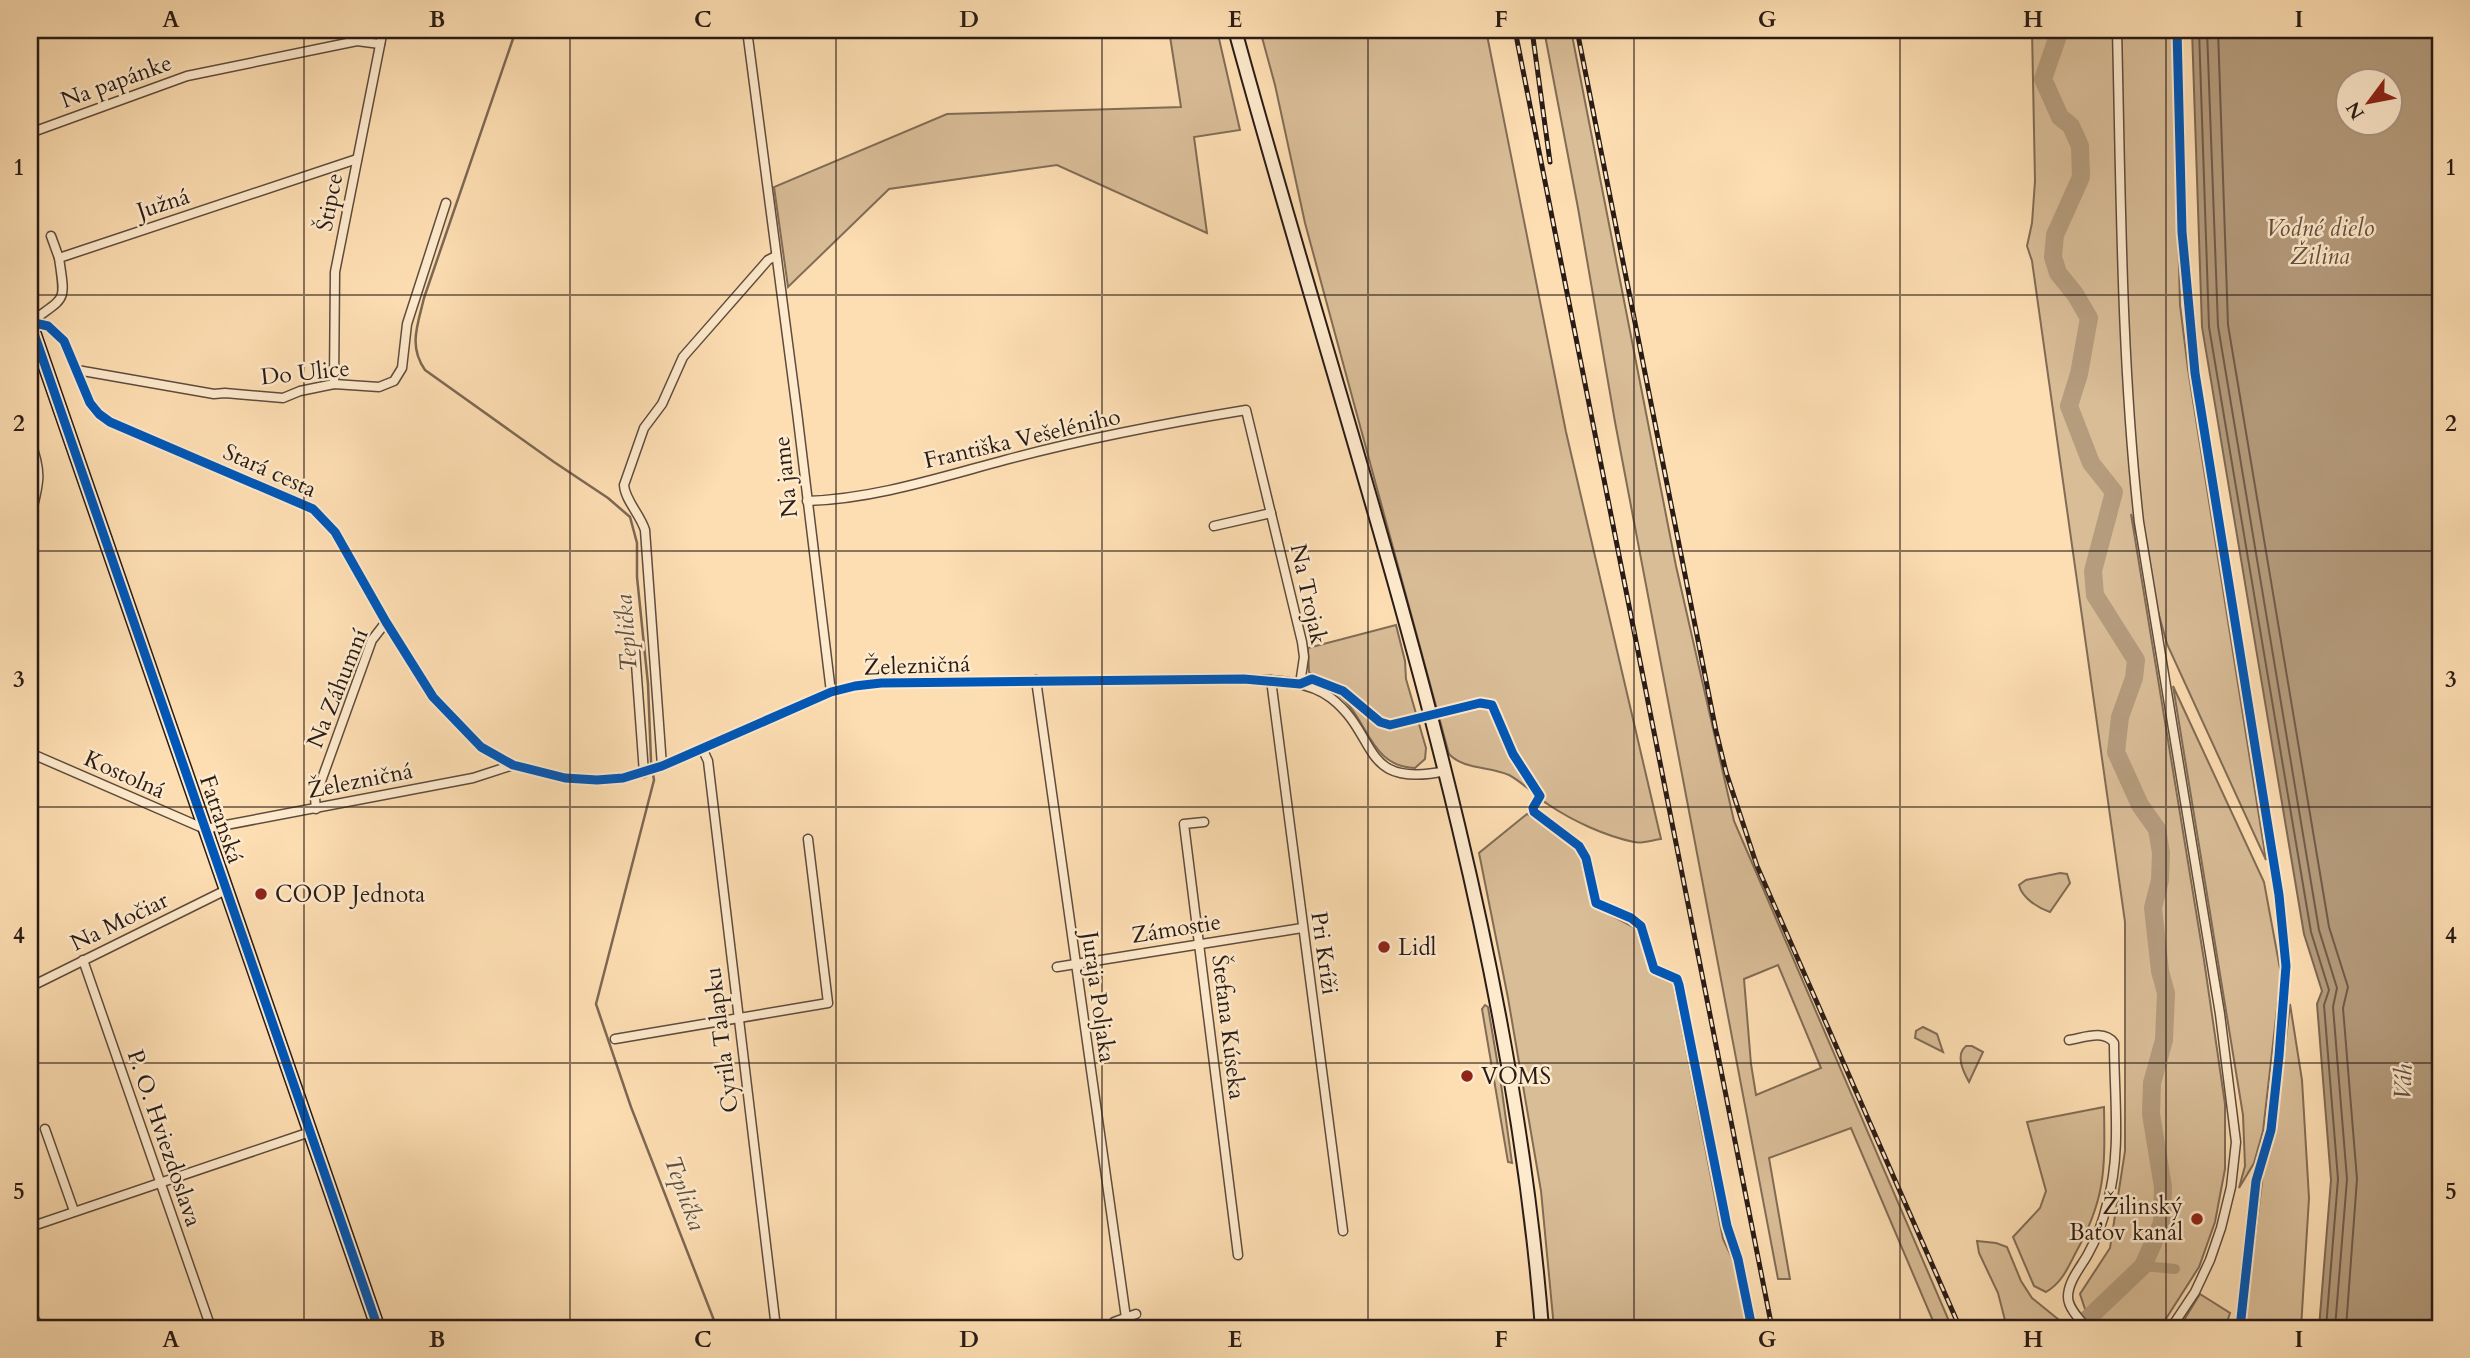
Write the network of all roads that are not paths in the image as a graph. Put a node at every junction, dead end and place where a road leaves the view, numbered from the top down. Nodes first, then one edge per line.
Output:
1 (383, 30) edge
2 (747, 30) edge
3 (1235, 30) edge
4 (2117, 30) edge
5 (380, 44) junction
6 (30, 133) edge
7 (357, 159) junction
8 (446, 202) dead end
9 (51, 236) dead end
10 (776, 256) junction
11 (59, 258) junction
12 (30, 322) edge
13 (77, 370) junction
14 (334, 384) junction
15 (1246, 410) joint
16 (30, 440) edge
17 (807, 501) junction
18 (1271, 513) junction
19 (30, 518) edge
20 (1214, 526) dead end
21 (386, 622) junction
22 (635, 650) dead end
23 (1036, 680) junction
24 (1270, 680) junction
25 (1300, 684) junction
26 (831, 692) junction
27 (702, 748) junction
28 (30, 753) edge
29 (513, 765) junction
30 (661, 767) junction
31 (1446, 771) junction
32 (646, 772) junction
33 (316, 809) junction
34 (1204, 822) dead end
35 (205, 829) junction
36 (808, 839) dead end
37 (226, 890) junction
38 (1302, 928) junction
39 (1199, 944) junction
40 (83, 960) junction
41 (1075, 965) junction
42 (1057, 967) dead end
43 (30, 986) edge
44 (738, 1018) junction
45 (615, 1039) dead end
46 (2069, 1041) dead end
47 (45, 1129) dead end
48 (310, 1132) junction
49 (160, 1182) junction
50 (74, 1211) junction
51 (30, 1227) edge
52 (1343, 1231) dead end
53 (1238, 1255) dead end
54 (1136, 1314) dead end
55 (1126, 1318) junction
56 (30, 1320) edge
57 (1114, 1322) dead end
58 (35, 1328) edge
59 (211, 1328) edge
60 (378, 1328) edge
61 (776, 1328) edge
62 (1542, 1328) edge
63 (2087, 1328) edge
64 (2171, 1328) edge

1 - 5 street, Štipce
2 - 10 street, Na jame
3 - 31 main road
4 - 64 street
5 - 6 street, Na papánke
5 - 7 street, Štipce
7 - 11 street, Južná
7 - 14 street, Štipce
8 - 14 street, Do Ulice
9 - 11 street
10 - 17 street, Na jame
10 - 30 street
11 - 12 street
12 - 13 street, Stará cesta
12 - 35 main road, Fatranská
13 - 14 street, Do Ulice
13 - 21 street, Stará cesta
15 - 17 street, Františka Vešeléniho
15 - 18 street, Na Trojak
16 - 19 street
17 - 26 street, Na jame
18 - 20 street
18 - 25 street, Na Trojak
21 - 29 street, Stará cesta
21 - 33 street, Na Záhumní
22 - 32 street
23 - 24 street, Železničná
23 - 26 street, Železničná
23 - 41 street, Juraja Poljaka
24 - 25 street, Železničná
24 - 38 street, Pri Kríži
25 - 31 street, Železničná
26 - 27 street, Železničná
27 - 30 street, Železničná
27 - 44 street, Cyrila Talapku
28 - 35 street, Kostolná
29 - 32 street, Železničná
29 - 33 street, Železničná
30 - 32 street, Železničná
31 - 62 main road
33 - 35 street, Železničná
34 - 39 street, Štefana Kúseka
35 - 37 main road, Fatranská
36 - 44 street
37 - 40 street, Na Močiar
37 - 48 main road, Fatranská
38 - 39 street, Zámostie
38 - 52 street, Pri Kríži
39 - 41 street, Zámostie
39 - 53 street, Štefana Kúseka
40 - 43 street, Na Močiar
40 - 49 street, P. O. Hviezdoslava
41 - 42 street, Zámostie
41 - 55 street, Juraja Poljaka
44 - 45 street
44 - 61 street, Cyrila Talapku
46 - 63 street
47 - 50 street
48 - 49 street
48 - 60 main road, Fatranská
49 - 50 street
49 - 59 street, P. O. Hviezdoslava
50 - 51 street
54 - 55 street
55 - 57 street
56 - 58 street

